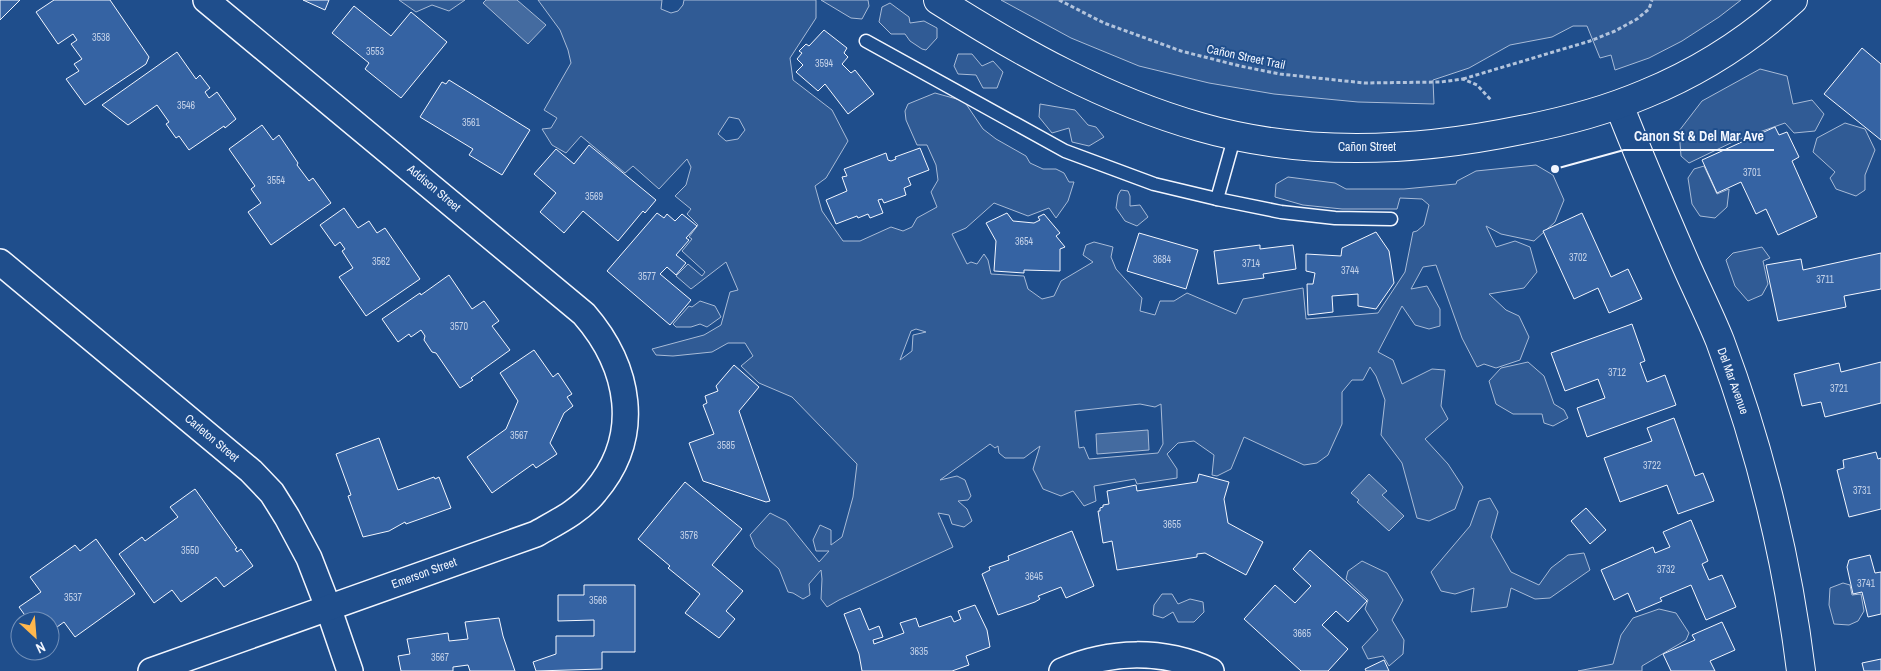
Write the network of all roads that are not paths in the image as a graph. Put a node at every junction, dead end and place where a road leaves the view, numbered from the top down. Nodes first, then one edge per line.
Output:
1 (206, 0) edge
2 (938, 0) edge
3 (1793, 0) edge
4 (866, 41) dead end
5 (1619, 105) junction
6 (1235, 135) junction
7 (1217, 199) junction
8 (1391, 219) dead end
9 (0, 262) edge
10 (626, 402) joint
11 (328, 607) junction
12 (151, 671) edge
13 (350, 671) edge
14 (1062, 671) edge
15 (1211, 671) edge
16 (1801, 671) edge

1 - 10 street, Addison Street
2 - 6 main road, Cañon Street
3 - 5 main road, Cañon Street
4 - 7 lane
5 - 6 main road, Cañon Street
5 - 16 main road, Del Mar Avenue
6 - 7 lane
7 - 8 lane
9 - 11 street, Carleton Street
10 - 11 street, Emerson Street
11 - 12 street, Emerson Street
11 - 13 street, Carleton Street
14 - 15 street

